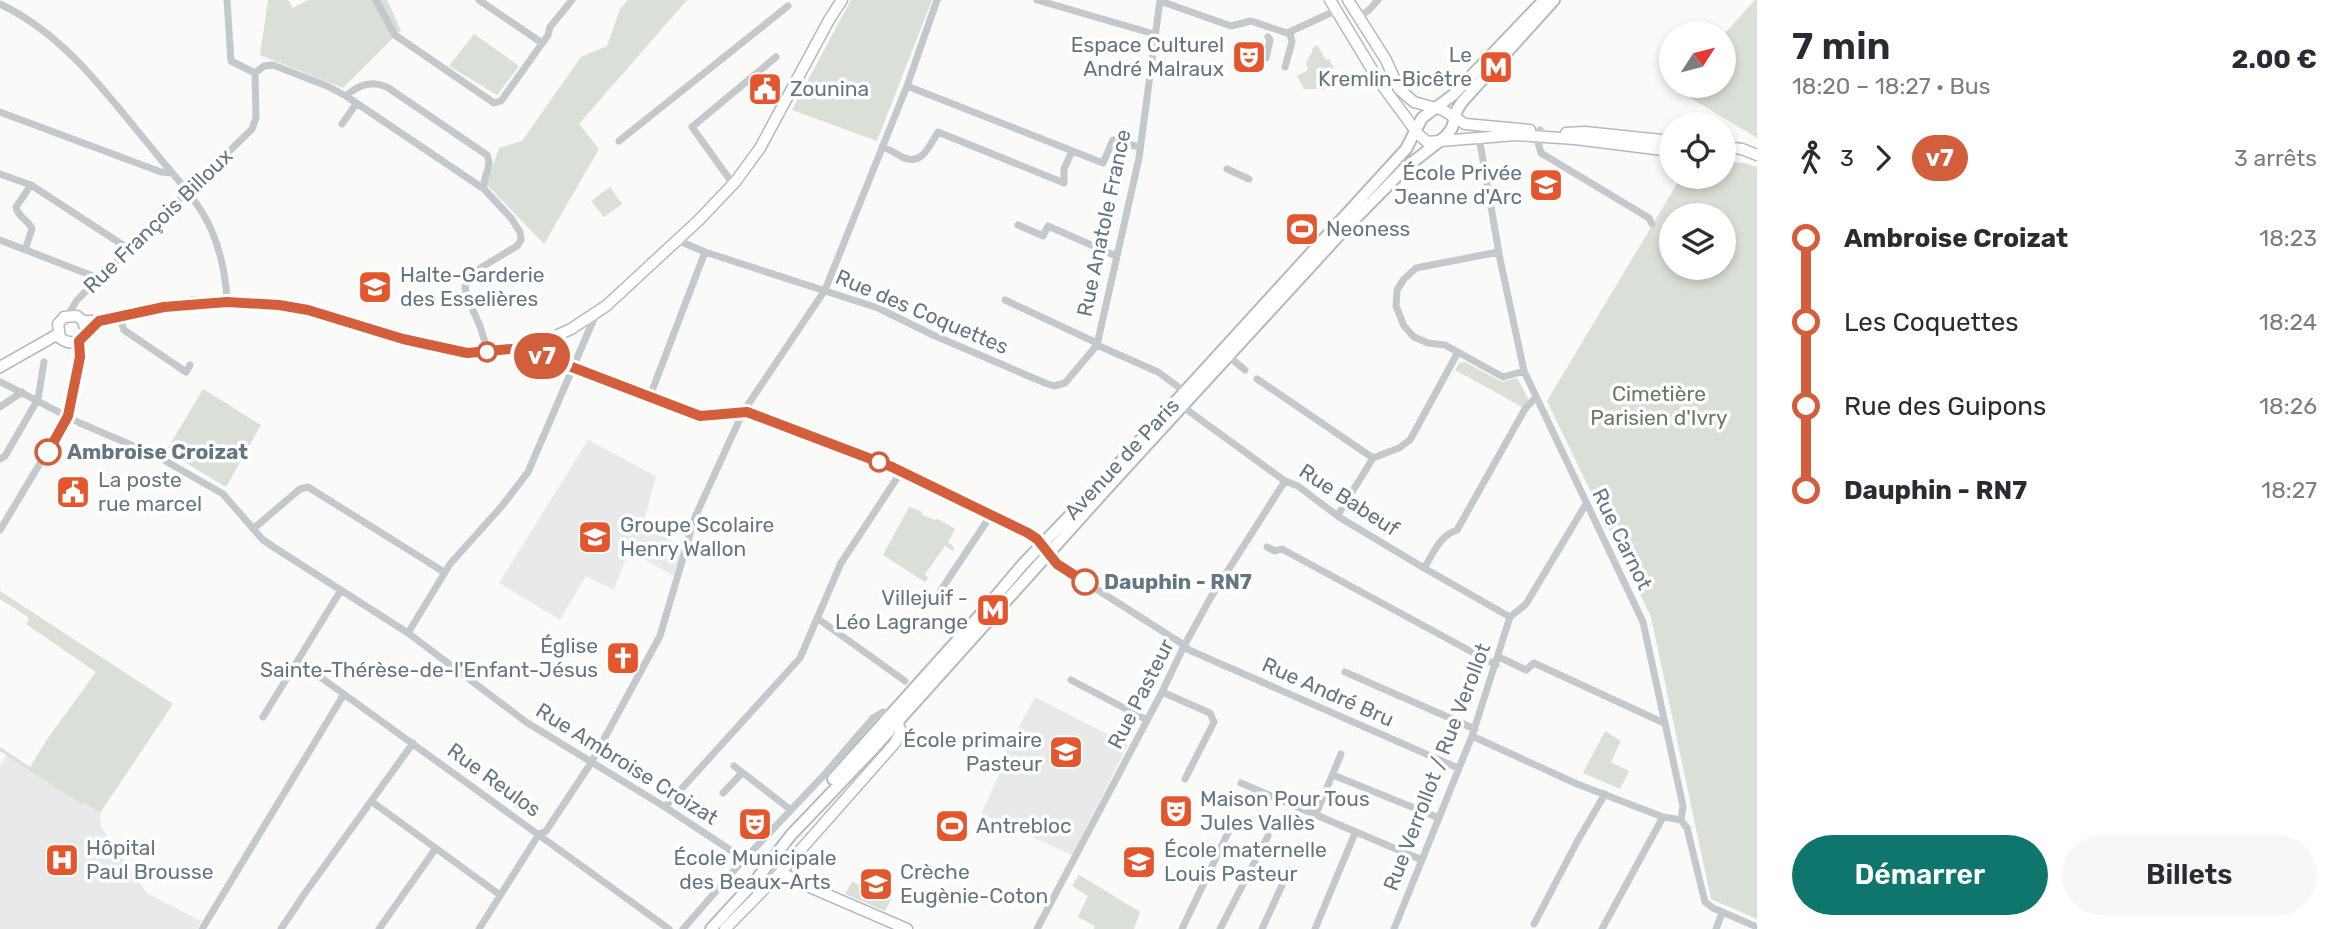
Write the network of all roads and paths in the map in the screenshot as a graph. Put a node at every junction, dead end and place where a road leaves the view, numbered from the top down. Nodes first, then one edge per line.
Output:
1 (228, 0) edge
2 (376, 0) edge
3 (479, 0) edge
4 (572, 0) edge
5 (842, 0) edge
6 (937, 0) edge
7 (1037, 0) edge
8 (1330, 0) edge
9 (1348, 0) edge
10 (1378, 0) edge
11 (1544, 0) edge
12 (1554, 0) edge
13 (1160, 1) edge
14 (0, 4) edge
15 (1337, 5) edge
16 (788, 6) dead end
17 (1359, 17) junction
18 (1269, 33) junction
19 (1290, 33) junction
20 (1154, 34) junction
21 (542, 43) junction
22 (1375, 43) junction
23 (776, 57) dead end
24 (1266, 58) dead end
25 (1285, 67) dead end
26 (255, 73) junction
27 (907, 86) junction
28 (346, 96) junction
29 (356, 104) junction
30 (1435, 108) junction
31 (0, 112) edge
32 (1455, 120) junction
33 (342, 124) dead end
34 (1415, 130) junction
35 (1540, 133) junction
36 (1479, 137) junction
37 (1659, 140) edge
38 (619, 141) dead end
39 (1440, 142) junction
40 (882, 146) junction
41 (1139, 147) junction
42 (1659, 149) edge
43 (1736, 149) edge
44 (1072, 151) junction
45 (1756, 155) edge
46 (1227, 169) dead end
47 (172, 173) junction
48 (0, 174) edge
49 (1249, 179) dead end
50 (733, 184) junction
51 (31, 185) junction
52 (484, 189) junction
53 (187, 191) junction
54 (1652, 224) dead end
55 (1018, 225) dead end
56 (0, 240) edge
57 (677, 240) junction
58 (129, 249) junction
59 (25, 250) junction
60 (705, 252) junction
61 (1498, 252) junction
62 (1116, 256) junction
63 (99, 278) junction
64 (825, 290) junction
65 (1005, 300) dead end
66 (227, 302) junction
67 (596, 314) junction
68 (68, 315) junction
69 (119, 316) junction
70 (83, 321) junction
71 (99, 321) junction
72 (58, 334) junction
73 (83, 337) junction
74 (1097, 344) junction
75 (522, 348) junction
76 (488, 352) junction
77 (1458, 352) junction
78 (1228, 356) junction
79 (44, 362) dead end
80 (190, 365) dead end
81 (0, 367) edge
82 (574, 369) junction
83 (1245, 370) dead end
84 (1524, 371) junction
85 (1257, 379) dead end
86 (1, 382) edge
87 (22, 392) junction
88 (1187, 393) junction
89 (650, 396) junction
90 (1536, 397) junction
91 (38, 399) junction
92 (1179, 404) junction
93 (0, 407) edge
94 (743, 412) junction
95 (68, 416) junction
96 (1373, 458) junction
97 (0, 459) edge
98 (901, 472) junction
99 (1285, 481) junction
100 (1586, 504) junction
101 (991, 515) junction
102 (1338, 515) junction
103 (253, 529) junction
104 (0, 530) edge
105 (1042, 544) junction
106 (1267, 547) dead end
107 (1049, 555) junction
108 (1426, 565) dead end
109 (444, 572) junction
110 (341, 590) junction
111 (935, 599) dead end
112 (1510, 617) junction
113 (817, 618) junction
114 (408, 634) junction
115 (1184, 646) junction
116 (298, 661) junction
117 (1497, 661) junction
118 (1345, 671) dead end
119 (1071, 680) dead end
120 (905, 681) dead end
121 (1162, 692) junction
122 (344, 694) junction
123 (263, 717) dead end
124 (894, 718) junction
125 (1147, 720) junction
126 (1664, 723) junction
127 (1474, 732) junction
128 (413, 743) junction
129 (1340, 754) dead end
130 (590, 765) junction
131 (734, 766) dead end
132 (1458, 768) junction
133 (742, 773) junction
134 (1333, 775) junction
135 (1185, 779) dead end
136 (1241, 783) dead end
137 (723, 793) dead end
138 (1605, 794) junction
139 (371, 801) junction
140 (665, 807) junction
141 (791, 810) junction
142 (1316, 814) junction
143 (1663, 817) junction
144 (1438, 818) junction
145 (1234, 820) dead end
146 (1681, 820) junction
147 (1355, 833) junction
148 (539, 834) junction
149 (1268, 836) dead end
150 (436, 848) junction
151 (744, 859) junction
152 (1422, 860) junction
153 (1289, 870) dead end
154 (781, 872) junction
155 (500, 895) junction
156 (1722, 913) junction
157 (1534, 924) dead end
158 (1757, 927) edge
159 (202, 929) edge
160 (281, 929) edge
161 (379, 929) edge
162 (479, 929) edge
163 (669, 929) edge
164 (683, 929) edge
165 (702, 929) edge
166 (711, 929) edge
167 (725, 929) edge
168 (907, 929) edge
169 (1037, 929) edge
170 (1182, 929) edge
171 (1220, 929) edge
172 (1262, 929) edge
173 (1315, 929) edge
174 (1394, 929) edge
175 (1602, 929) edge
176 (1716, 929) edge

1 - 26 street
2 - 21 street
3 - 21 street
4 - 21 street
5 - 50 main road
6 - 27 street
7 - 20 street
8 - 15 main road
9 - 17 main road
10 - 17 street
11 - 30 main road
12 - 32 main road
13 - 18 street
13 - 20 street, Rue Anatole France
14 - 47 street
15 - 17 main road
15 - 19 street
15 - 22 main road
15 - 34 main road
16 - 38 street
17 - 22 main road
18 - 19 street
18 - 24 street
19 - 25 street
20 - 41 street, Rue Anatole France
22 - 30 main road
23 - 50 street
26 - 28 street
26 - 53 street, Rue François Billoux
27 - 40 street
27 - 44 street
28 - 29 street
28 - 52 street
29 - 33 street
29 - 52 street
30 - 32 main road
30 - 34 main road
31 - 47 street
32 - 35 main road
32 - 39 main road
34 - 39 main road
34 - 88 main road
35 - 36 main road
35 - 37 main road
35 - 42 main road
35 - 54 street
36 - 39 main road
36 - 61 street, Rue Carnot
39 - 78 main road
40 - 44 street
40 - 64 street
41 - 44 street
41 - 62 street, Rue Anatole France
43 - 45 main road
46 - 49 street
47 - 53 street
48 - 51 street
50 - 57 main road
51 - 58 street
51 - 59 street
52 - 76 street
53 - 58 street, Rue François Billoux
53 - 66 street
55 - 62 street
56 - 59 street
57 - 60 street, Rue des Coquettes
57 - 67 main road
58 - 63 street, Rue François Billoux
59 - 63 street
60 - 64 street, Rue des Coquettes
60 - 89 street
61 - 77 street
61 - 84 street, Rue Carnot
62 - 74 street, Rue Anatole France
63 - 68 street, Rue François Billoux
64 - 74 street, Rue des Coquettes
64 - 94 street
65 - 74 street
66 - 69 main road
66 - 76 main road
67 - 75 main road
67 - 82 street
68 - 70 main road
68 - 72 main road
69 - 71 main road
69 - 80 street
70 - 71 main road
70 - 73 main road
71 - 73 main road
72 - 73 main road
72 - 81 main road
73 - 95 street
74 - 88 street, Rue Anatole France
75 - 76 main road
75 - 82 street
77 - 84 street
77 - 96 street
78 - 83 street
78 - 88 main road
79 - 91 street
82 - 89 street
82 - 109 street
84 - 90 street, Rue Carnot
85 - 96 street
86 - 87 street, Rue Ambroise Croizat
87 - 91 street, Rue Ambroise Croizat
87 - 93 street
88 - 92 main road
89 - 94 street
90 - 100 street, Rue Carnot
90 - 108 street
91 - 95 street, Rue Ambroise Croizat
91 - 97 street
92 - 99 street, Rue Babeuf
92 - 105 main road, Avenue de Paris
92 - 107 main road, Avenue de Paris
94 - 98 street
94 - 130 street
95 - 103 street, Rue Ambroise Croizat
95 - 104 street
96 - 102 street
98 - 101 street
98 - 113 street
99 - 102 street, Rue Babeuf
99 - 115 street, Rue Pasteur
100 - 112 street
100 - 126 street, Rue Carnot
101 - 105 street
101 - 111 street
102 - 112 street, Rue Babeuf
103 - 109 street
103 - 110 street, Rue Ambroise Croizat
105 - 107 street, Rue André Bru
105 - 124 main road, Avenue de Paris
106 - 117 street
107 - 115 street, Rue André Bru
107 - 124 main road, Avenue de Paris
109 - 114 street
110 - 114 street, Rue Ambroise Croizat
110 - 116 street
112 - 117 street, Rue Verrollot / Rue Verollot
113 - 120 street
113 - 140 street
114 - 130 street, Rue Ambroise Croizat
115 - 121 street, Rue Pasteur
115 - 132 street, Rue André Bru
116 - 122 street, Rue Reulos
116 - 123 street
117 - 126 street
117 - 127 street, Rue Verrollot / Rue Verollot
118 - 127 street
119 - 125 street
121 - 125 street, Rue Pasteur
121 - 135 street
122 - 128 street, Rue Reulos
122 - 159 street
124 - 141 street, Avenue de Paris
124 - 154 main road, Avenue de Paris
124 - 165 main road, Avenue de Paris
124 - 166 main road, Avenue de Paris
125 - 169 street, Rue Pasteur
126 - 146 street, Rue Carnot
127 - 132 street, Rue Verrollot / Rue Verollot
127 - 138 street
128 - 139 street
128 - 148 street, Rue Reulos
129 - 134 street
130 - 140 street, Rue Ambroise Croizat
130 - 148 street
131 - 133 street
132 - 144 street, Rue Verrollot / Rue Verollot
133 - 137 street
133 - 141 street
134 - 142 street
134 - 144 street
136 - 142 street
138 - 143 street
138 - 157 street
139 - 150 street
139 - 160 street
140 - 151 street, Rue Ambroise Croizat
141 - 151 street, Avenue de Paris
142 - 147 street
143 - 146 street
143 - 175 street
144 - 152 street, Rue Verrollot / Rue Verollot
145 - 170 street
146 - 156 street, Rue Carnot
147 - 152 street
147 - 173 street
148 - 155 street
148 - 163 street, Rue Reulos
149 - 171 street
150 - 155 street
150 - 161 street
151 - 164 street, Avenue de Paris
152 - 174 street, Rue Verrollot / Rue Verollot
153 - 172 street
154 - 167 main road, Avenue de Paris
154 - 168 main road
155 - 162 street
156 - 158 street, Rue Carnot
156 - 176 street

